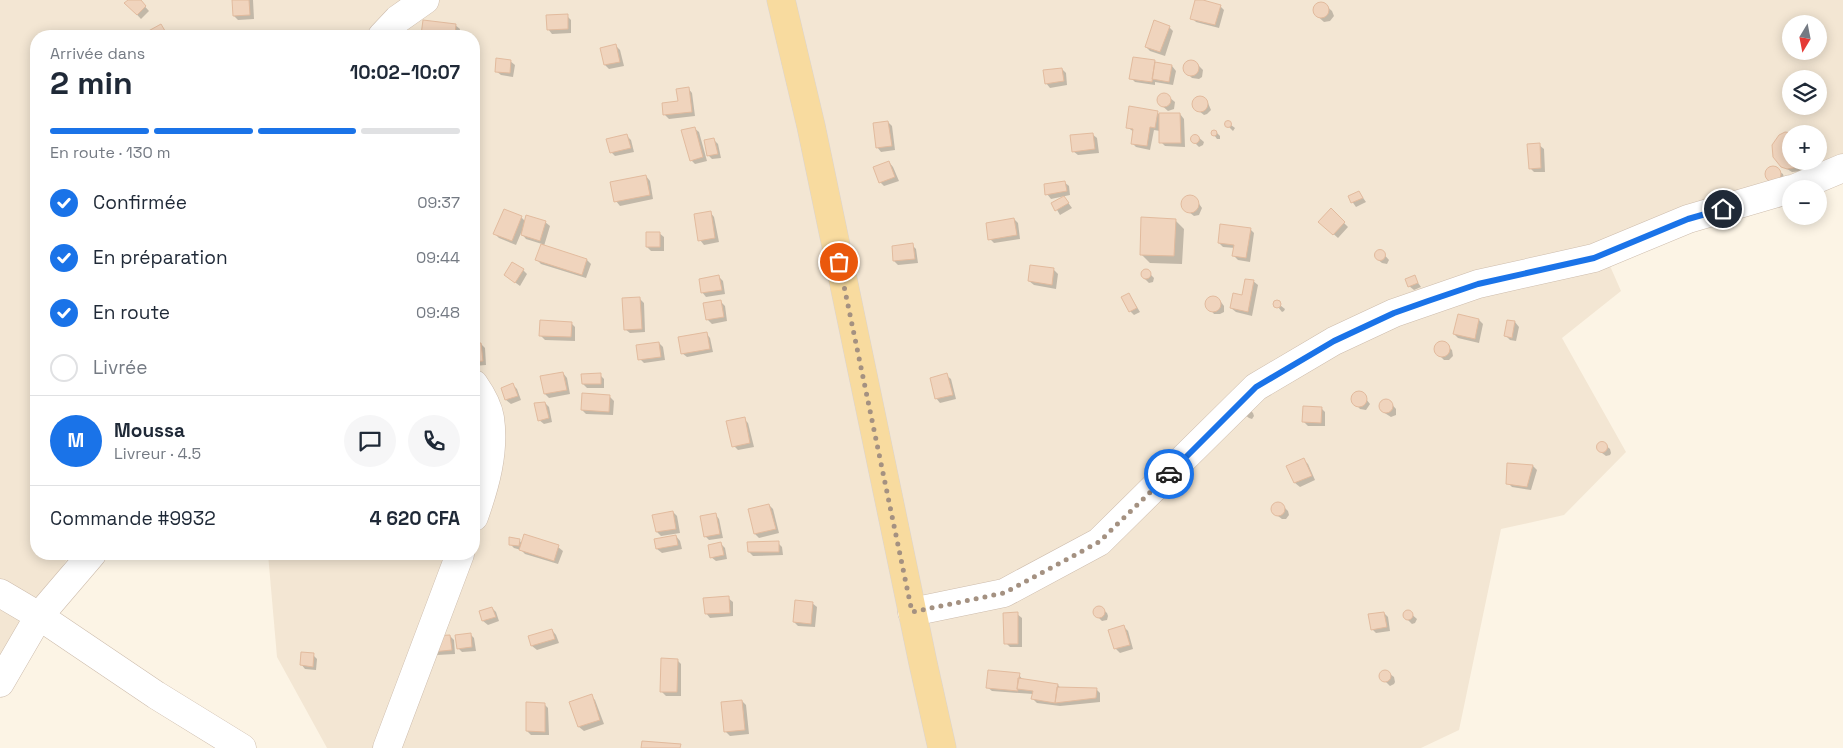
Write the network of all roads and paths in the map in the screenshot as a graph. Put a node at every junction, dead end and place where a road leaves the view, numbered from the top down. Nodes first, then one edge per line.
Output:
1 (425, 0) edge
2 (781, 0) edge
3 (388, 30) edge
4 (1843, 168) edge
5 (1814, 180) edge
6 (1782, 192) edge
7 (480, 393) edge
8 (480, 496) edge
9 (87, 560) edge
10 (458, 560) edge
11 (0, 593) edge
12 (912, 612) junction
13 (39, 616) junction
14 (0, 683) edge
15 (242, 748) edge
16 (387, 748) edge
17 (942, 748) edge

1 - 3 street
2 - 12 main road
4 - 5 street
6 - 12 street
7 - 8 street
9 - 13 street
10 - 16 street
11 - 13 street
12 - 17 main road
13 - 14 street
13 - 15 street

